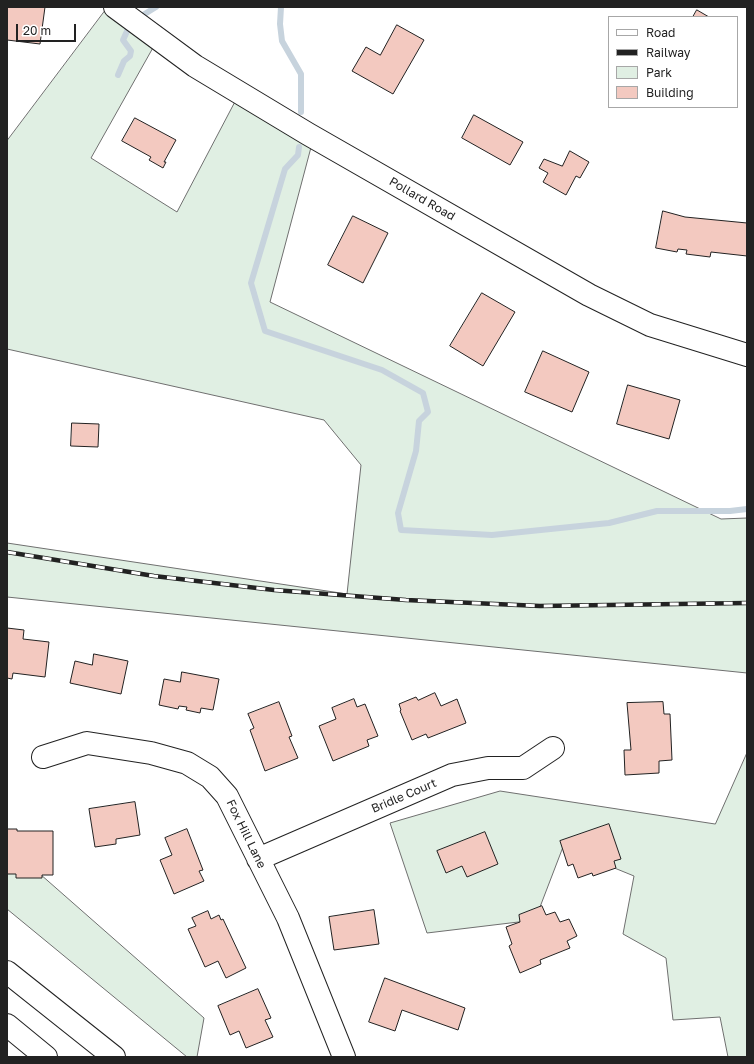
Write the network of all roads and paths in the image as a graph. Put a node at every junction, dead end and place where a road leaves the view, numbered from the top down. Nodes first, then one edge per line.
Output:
1 (115, 7) edge
2 (747, 355) edge
3 (553, 748) dead end
4 (43, 757) dead end
5 (258, 859) junction
6 (7, 972) edge
7 (7, 1025) edge
8 (39, 1054) edge
9 (114, 1057) edge
10 (344, 1057) edge

1 - 2 main road, Pollard Road
3 - 5 main road, Bridle Court
4 - 5 main road, Fox Hill Lane
5 - 10 main road, Fox Hill Lane
6 - 9 main road
7 - 8 main road

